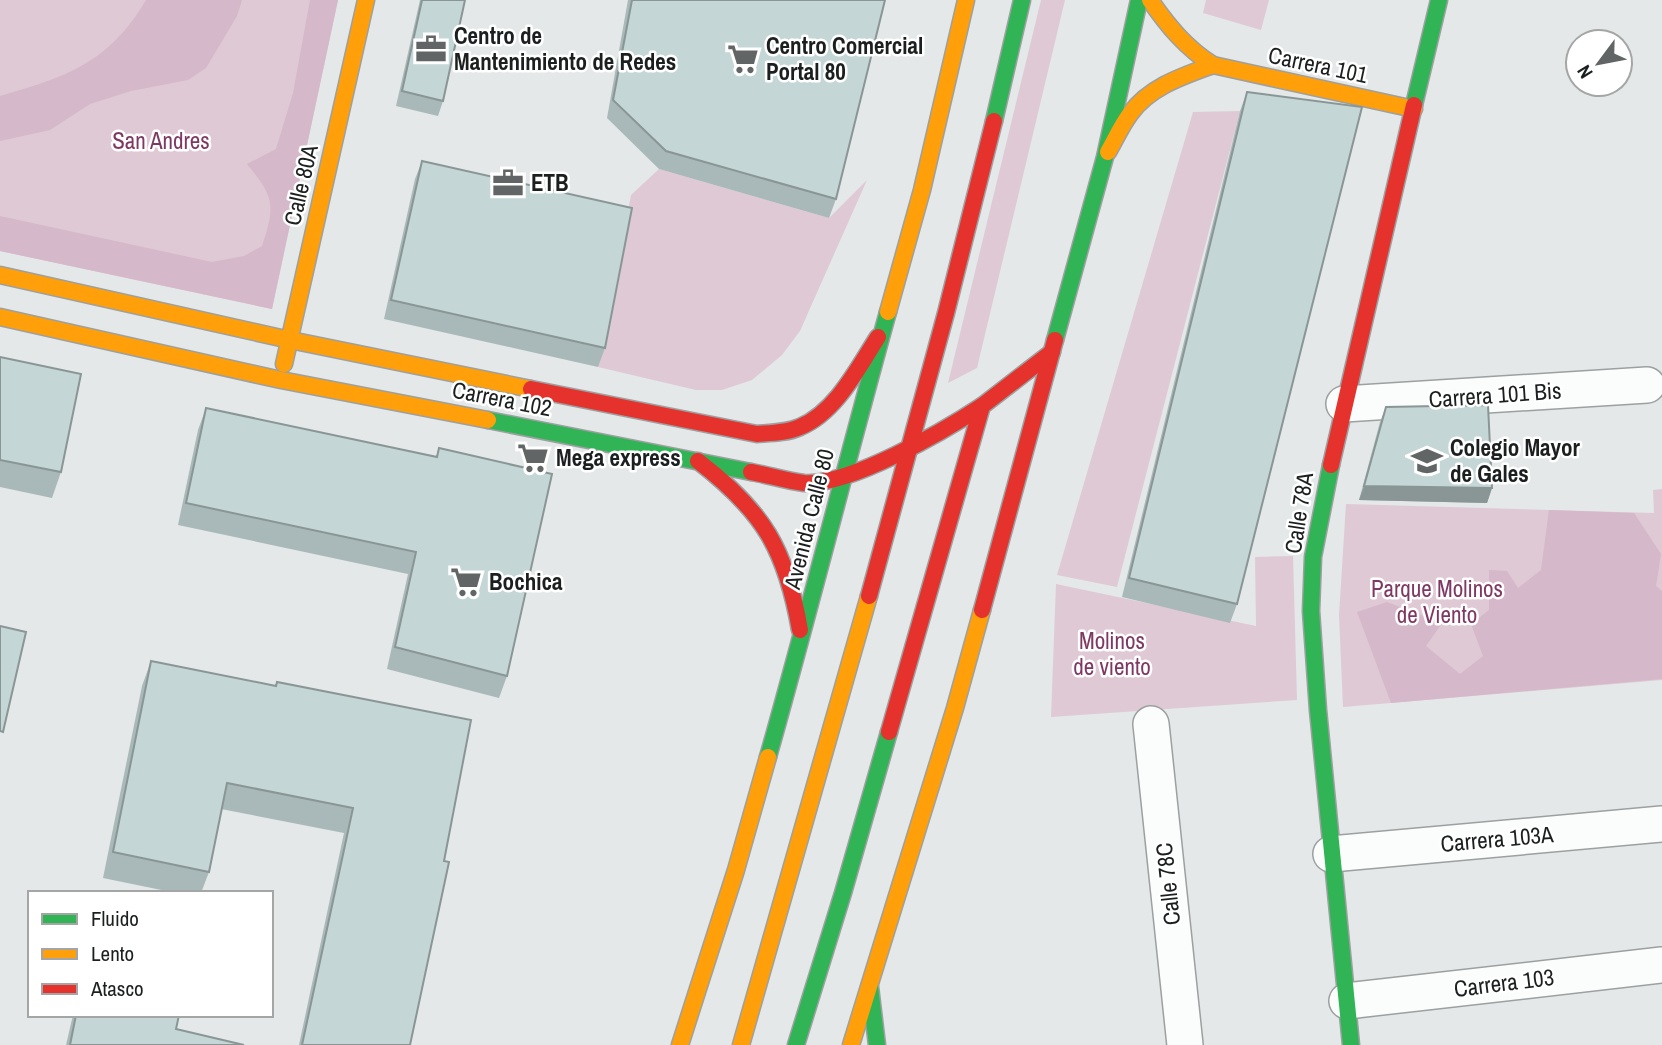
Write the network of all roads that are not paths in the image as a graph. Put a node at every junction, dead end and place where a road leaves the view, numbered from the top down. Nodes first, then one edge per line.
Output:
1 (366, 0) edge
2 (966, 0) edge
3 (1022, 0) edge
4 (1139, 0) edge
5 (1150, 0) edge
6 (1439, 0) edge
7 (1213, 65) junction
8 (1414, 109) junction
9 (1105, 157) junction
10 (0, 275) edge
11 (0, 317) edge
12 (885, 327) junction
13 (290, 340) junction
14 (1052, 352) junction
15 (281, 380) junction
16 (1647, 385) dead end
17 (1343, 404) junction
18 (982, 406) junction
19 (910, 448) junction
20 (698, 461) junction
21 (842, 477) junction
22 (801, 642) junction
23 (1151, 724) dead end
24 (1662, 824) edge
25 (1331, 854) junction
26 (1662, 965) edge
27 (870, 987) junction
28 (1347, 1001) junction
29 (680, 1045) edge
30 (741, 1045) edge
31 (796, 1045) edge
32 (851, 1045) edge
33 (877, 1045) edge
34 (1185, 1045) edge
35 (1351, 1045) edge

1 - 13 main road, Calle 80A
2 - 12 main road, Avenida Calle 80
3 - 19 main road
4 - 9 main road
5 - 7 main road, Carrera 101
6 - 8 main road, Calle 78A
7 - 8 main road, Carrera 101
7 - 9 main road
8 - 17 main road, Calle 78A
9 - 14 main road
10 - 13 main road, Carrera 102
11 - 15 main road, Carrera 102
12 - 13 main road, Carrera 102
12 - 21 main road, Avenida Calle 80
13 - 15 main road, Calle 80A
14 - 18 main road
14 - 27 main road
15 - 20 main road, Carrera 102
16 - 17 street, Carrera 101 Bis
17 - 25 main road, Calle 78A
18 - 19 main road, Carrera 102
18 - 31 main road
19 - 21 main road, Carrera 102
19 - 30 main road
20 - 21 main road, Carrera 102
20 - 22 main road
21 - 22 main road, Avenida Calle 80
22 - 29 main road, Avenida Calle 80
23 - 34 street, Calle 78C
24 - 25 street, Carrera 103A
25 - 28 main road, Calle 78A
26 - 28 street, Carrera 103
27 - 32 main road
27 - 33 main road
28 - 35 main road, Calle 78A

